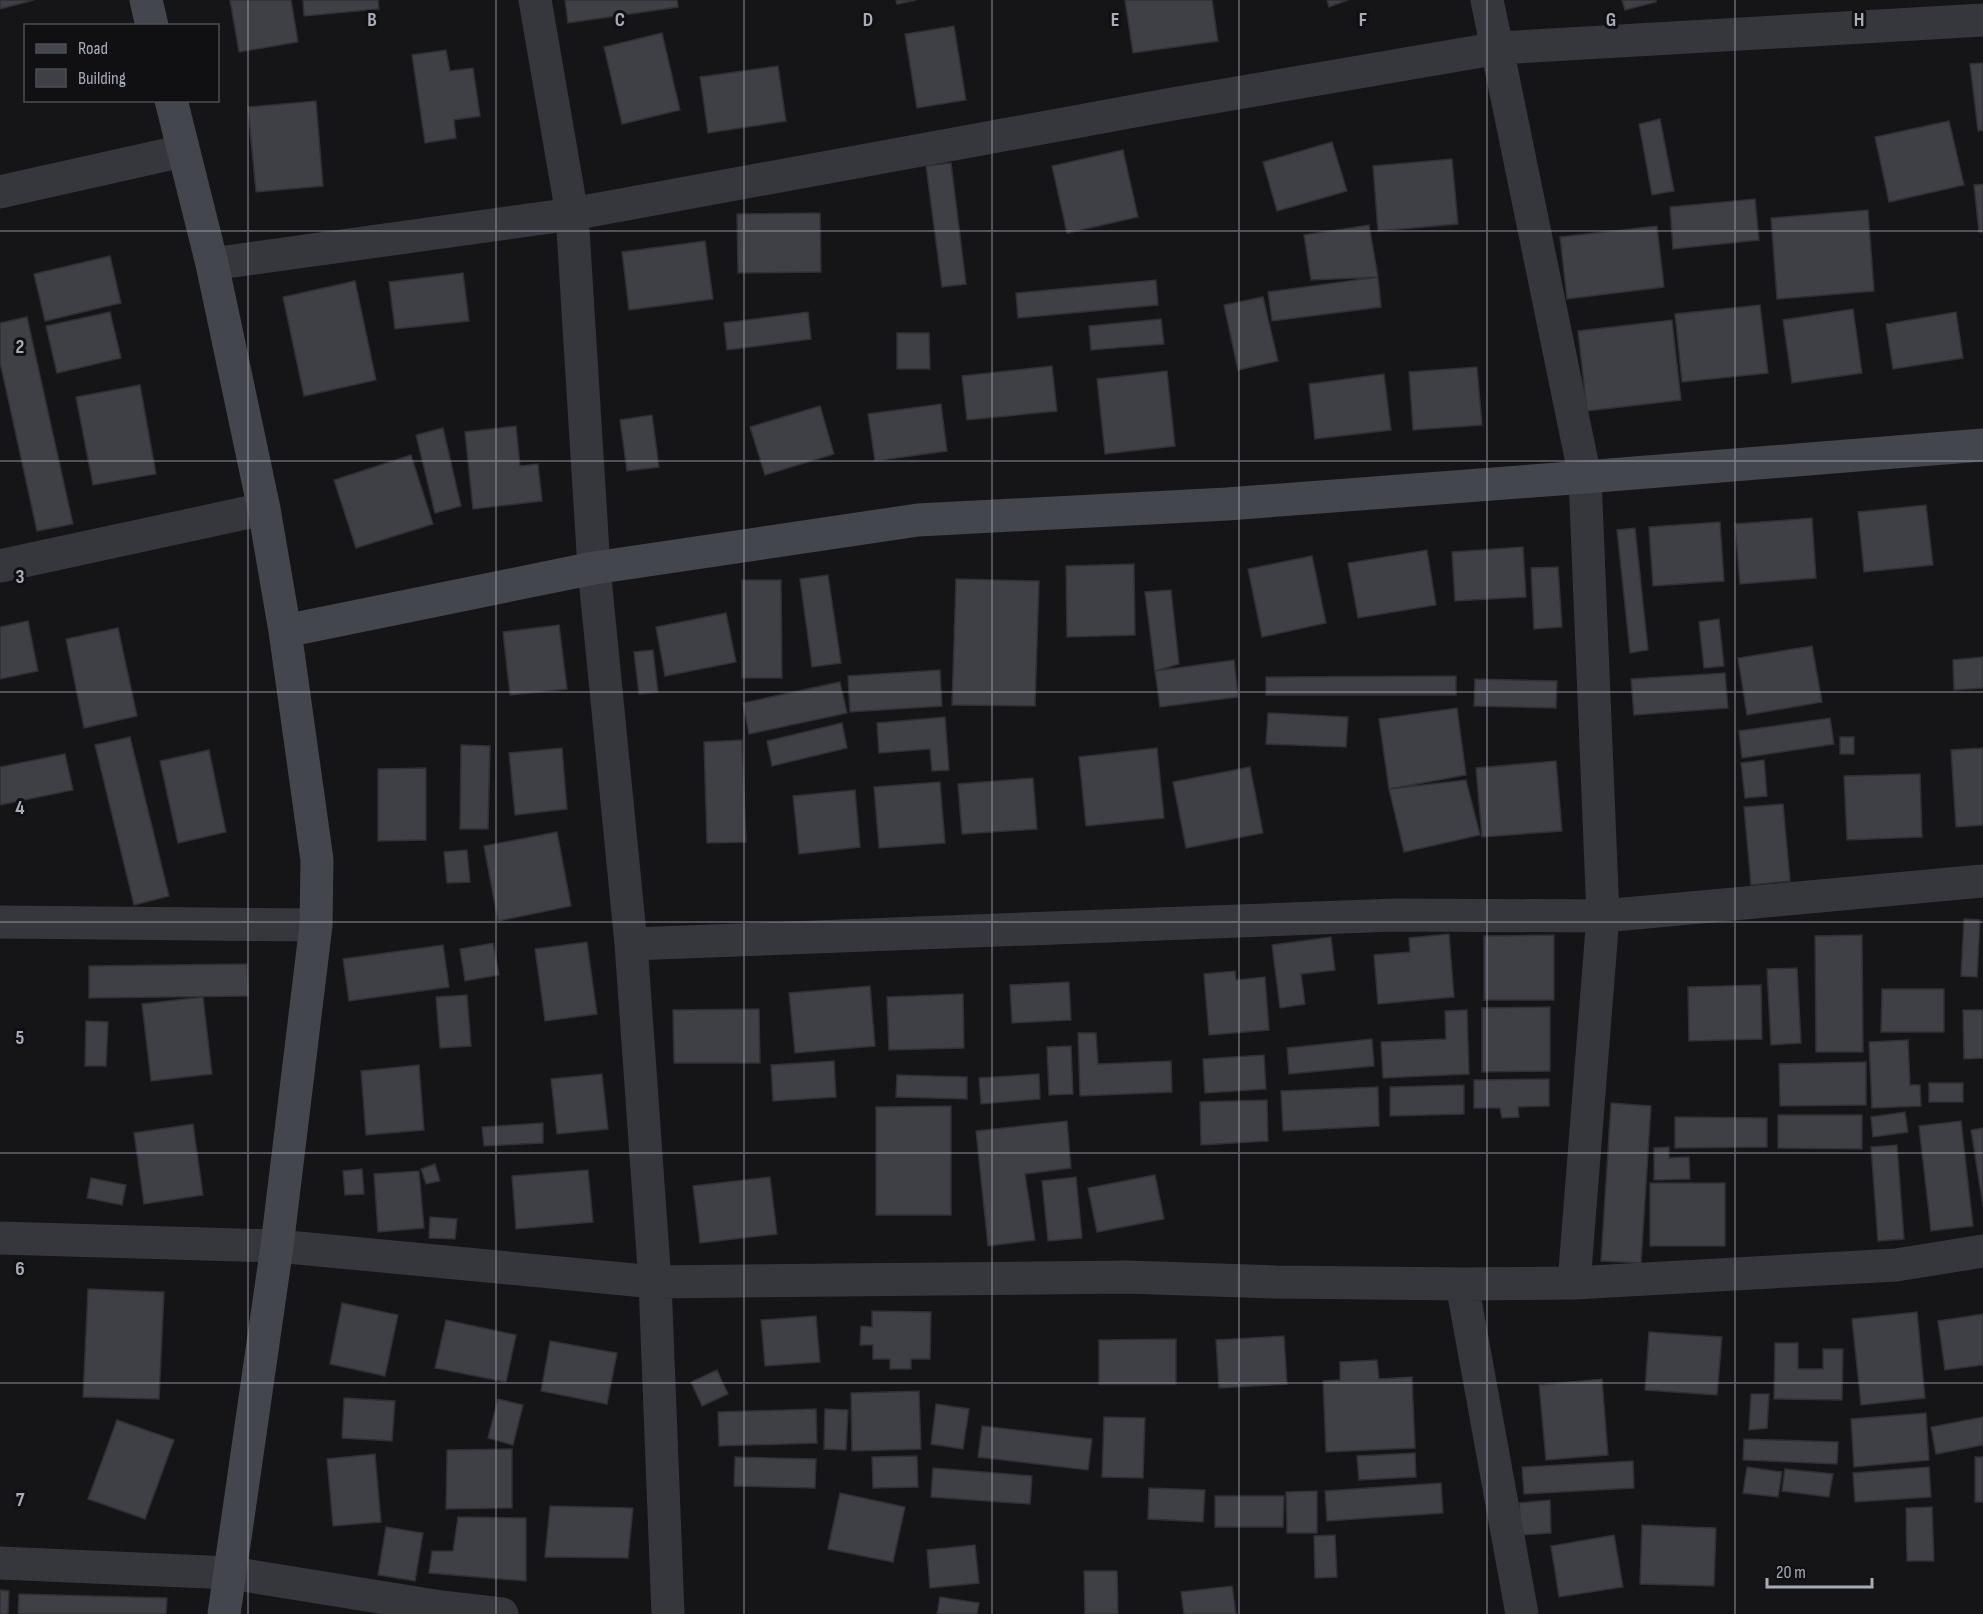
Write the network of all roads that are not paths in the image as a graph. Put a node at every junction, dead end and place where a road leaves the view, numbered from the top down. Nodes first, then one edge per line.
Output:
1 (146, 0) edge
2 (535, 0) edge
3 (1487, 0) edge
4 (1983, 20) edge
5 (152, 24) edge
6 (1499, 48) junction
7 (171, 102) edge
8 (183, 151) junction
9 (0, 192) edge
10 (572, 214) junction
11 (212, 264) junction
12 (1983, 445) edge
13 (1585, 477) junction
14 (264, 509) junction
15 (0, 566) edge
16 (594, 568) junction
17 (285, 631) junction
18 (1983, 881) edge
19 (1603, 916) junction
20 (0, 922) edge
21 (316, 925) junction
22 (631, 944) junction
23 (0, 1238) edge
24 (278, 1246) junction
25 (1983, 1251) edge
26 (655, 1282) junction
27 (1574, 1283) junction
28 (1462, 1284) junction
29 (0, 1563) edge
30 (231, 1573) junction
31 (224, 1614) edge
32 (502, 1614) edge
33 (668, 1614) edge
34 (1522, 1614) edge

1 - 5 street
2 - 10 street
3 - 6 street
4 - 6 street
6 - 10 street
6 - 13 street
7 - 8 street
8 - 9 street
8 - 11 street
10 - 11 street
10 - 16 street
11 - 14 street
12 - 13 street
13 - 16 street
13 - 19 street
14 - 15 street
14 - 17 street
16 - 17 street
16 - 22 street
17 - 21 street
18 - 19 street
19 - 22 street
19 - 27 street
20 - 21 street
21 - 24 street
22 - 26 street
23 - 24 street
24 - 26 street
24 - 30 street
25 - 27 street
26 - 28 street
26 - 33 street
27 - 28 street
28 - 34 street
29 - 30 street
30 - 31 street
30 - 32 street

